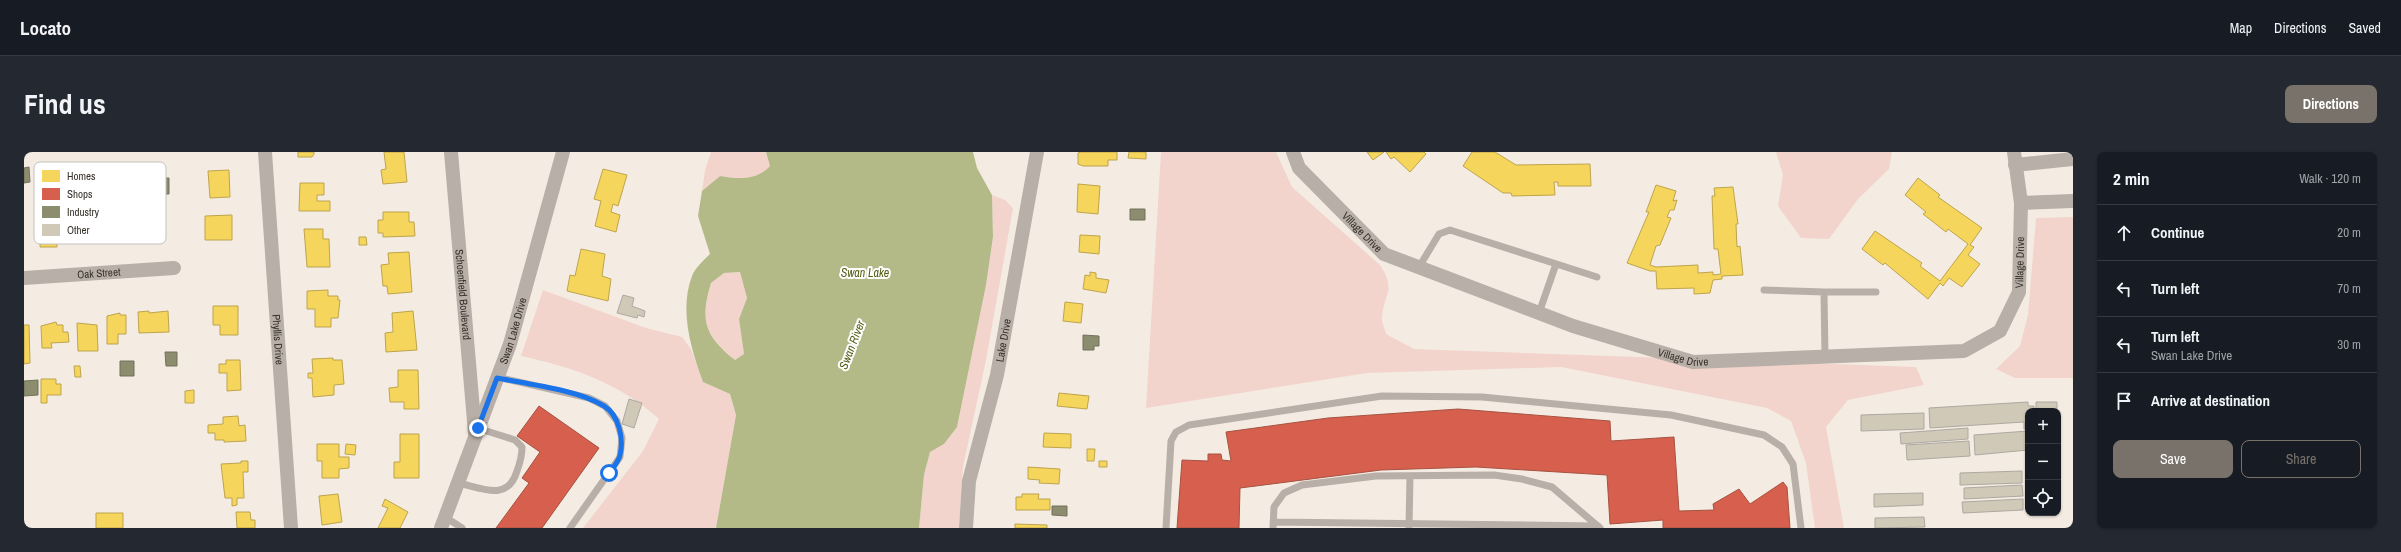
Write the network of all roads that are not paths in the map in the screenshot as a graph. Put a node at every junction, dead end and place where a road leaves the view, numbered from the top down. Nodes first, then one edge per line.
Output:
1 (265, 152) edge
2 (451, 152) edge
3 (563, 152) edge
4 (1037, 152) edge
5 (1293, 152) edge
6 (2015, 159) edge
7 (2073, 159) edge
8 (2073, 201) edge
9 (2021, 203) junction
10 (1556, 264) junction
11 (174, 268) dead end
12 (1419, 268) junction
13 (1597, 277) dead end
14 (24, 278) edge
15 (1764, 290) dead end
16 (1824, 292) junction
17 (1876, 292) dead end
18 (1539, 313) junction
19 (1825, 357) junction
20 (497, 378) junction
21 (476, 431) junction
22 (1410, 476) junction
23 (458, 483) junction
24 (443, 523) edge
25 (1273, 525) edge
26 (1409, 526) edge
27 (1599, 527) edge
28 (291, 528) edge
29 (462, 528) edge
30 (570, 528) edge
31 (966, 528) edge
32 (1166, 528) edge
33 (1801, 528) edge

1 - 28 street, Phyllis Drive
2 - 21 street, Schoenfield Boulevard
3 - 20 street, Swan Lake Drive
4 - 31 street, Lake Drive
5 - 12 street, Village Drive
6 - 7 street, Village Drive
6 - 9 street, Village Drive
8 - 9 street
9 - 19 street, Village Drive
10 - 12 lane
10 - 13 lane
10 - 18 lane
11 - 14 street, Oak Street
12 - 18 street, Village Drive
15 - 16 lane
16 - 17 lane
16 - 19 lane
18 - 19 street, Village Drive
20 - 21 street, Swan Lake Drive
20 - 30 lane
21 - 23 street, Swan Lake Drive
21 - 23 lane
22 - 25 lane
22 - 26 lane
22 - 27 lane
23 - 24 street, Swan Lake Drive
24 - 29 lane
25 - 26 lane
26 - 27 lane
32 - 33 lane

